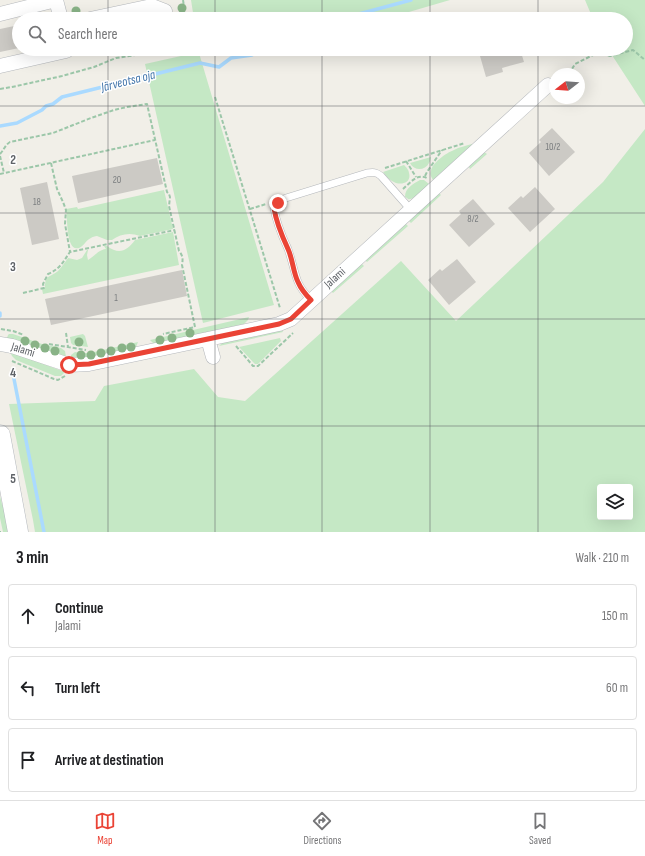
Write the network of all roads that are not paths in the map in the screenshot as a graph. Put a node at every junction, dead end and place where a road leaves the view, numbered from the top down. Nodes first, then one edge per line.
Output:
1 (56, 0) edge
2 (165, 11) dead end
3 (59, 12) edge
4 (123, 12) edge
5 (0, 14) edge
6 (44, 56) edge
7 (0, 66) edge
8 (548, 85) dead end
9 (411, 210) junction
10 (311, 300) junction
11 (208, 339) junction
12 (0, 344) edge
13 (212, 357) dead end
14 (0, 434) edge
15 (18, 532) edge

1 - 3 street
1 - 5 street
2 - 4 street
6 - 7 street
8 - 9 street, Jalami
9 - 10 street, Jalami
9 - 10 lane
10 - 11 street, Jalami
11 - 12 street, Jalami
11 - 13 street
14 - 15 street

